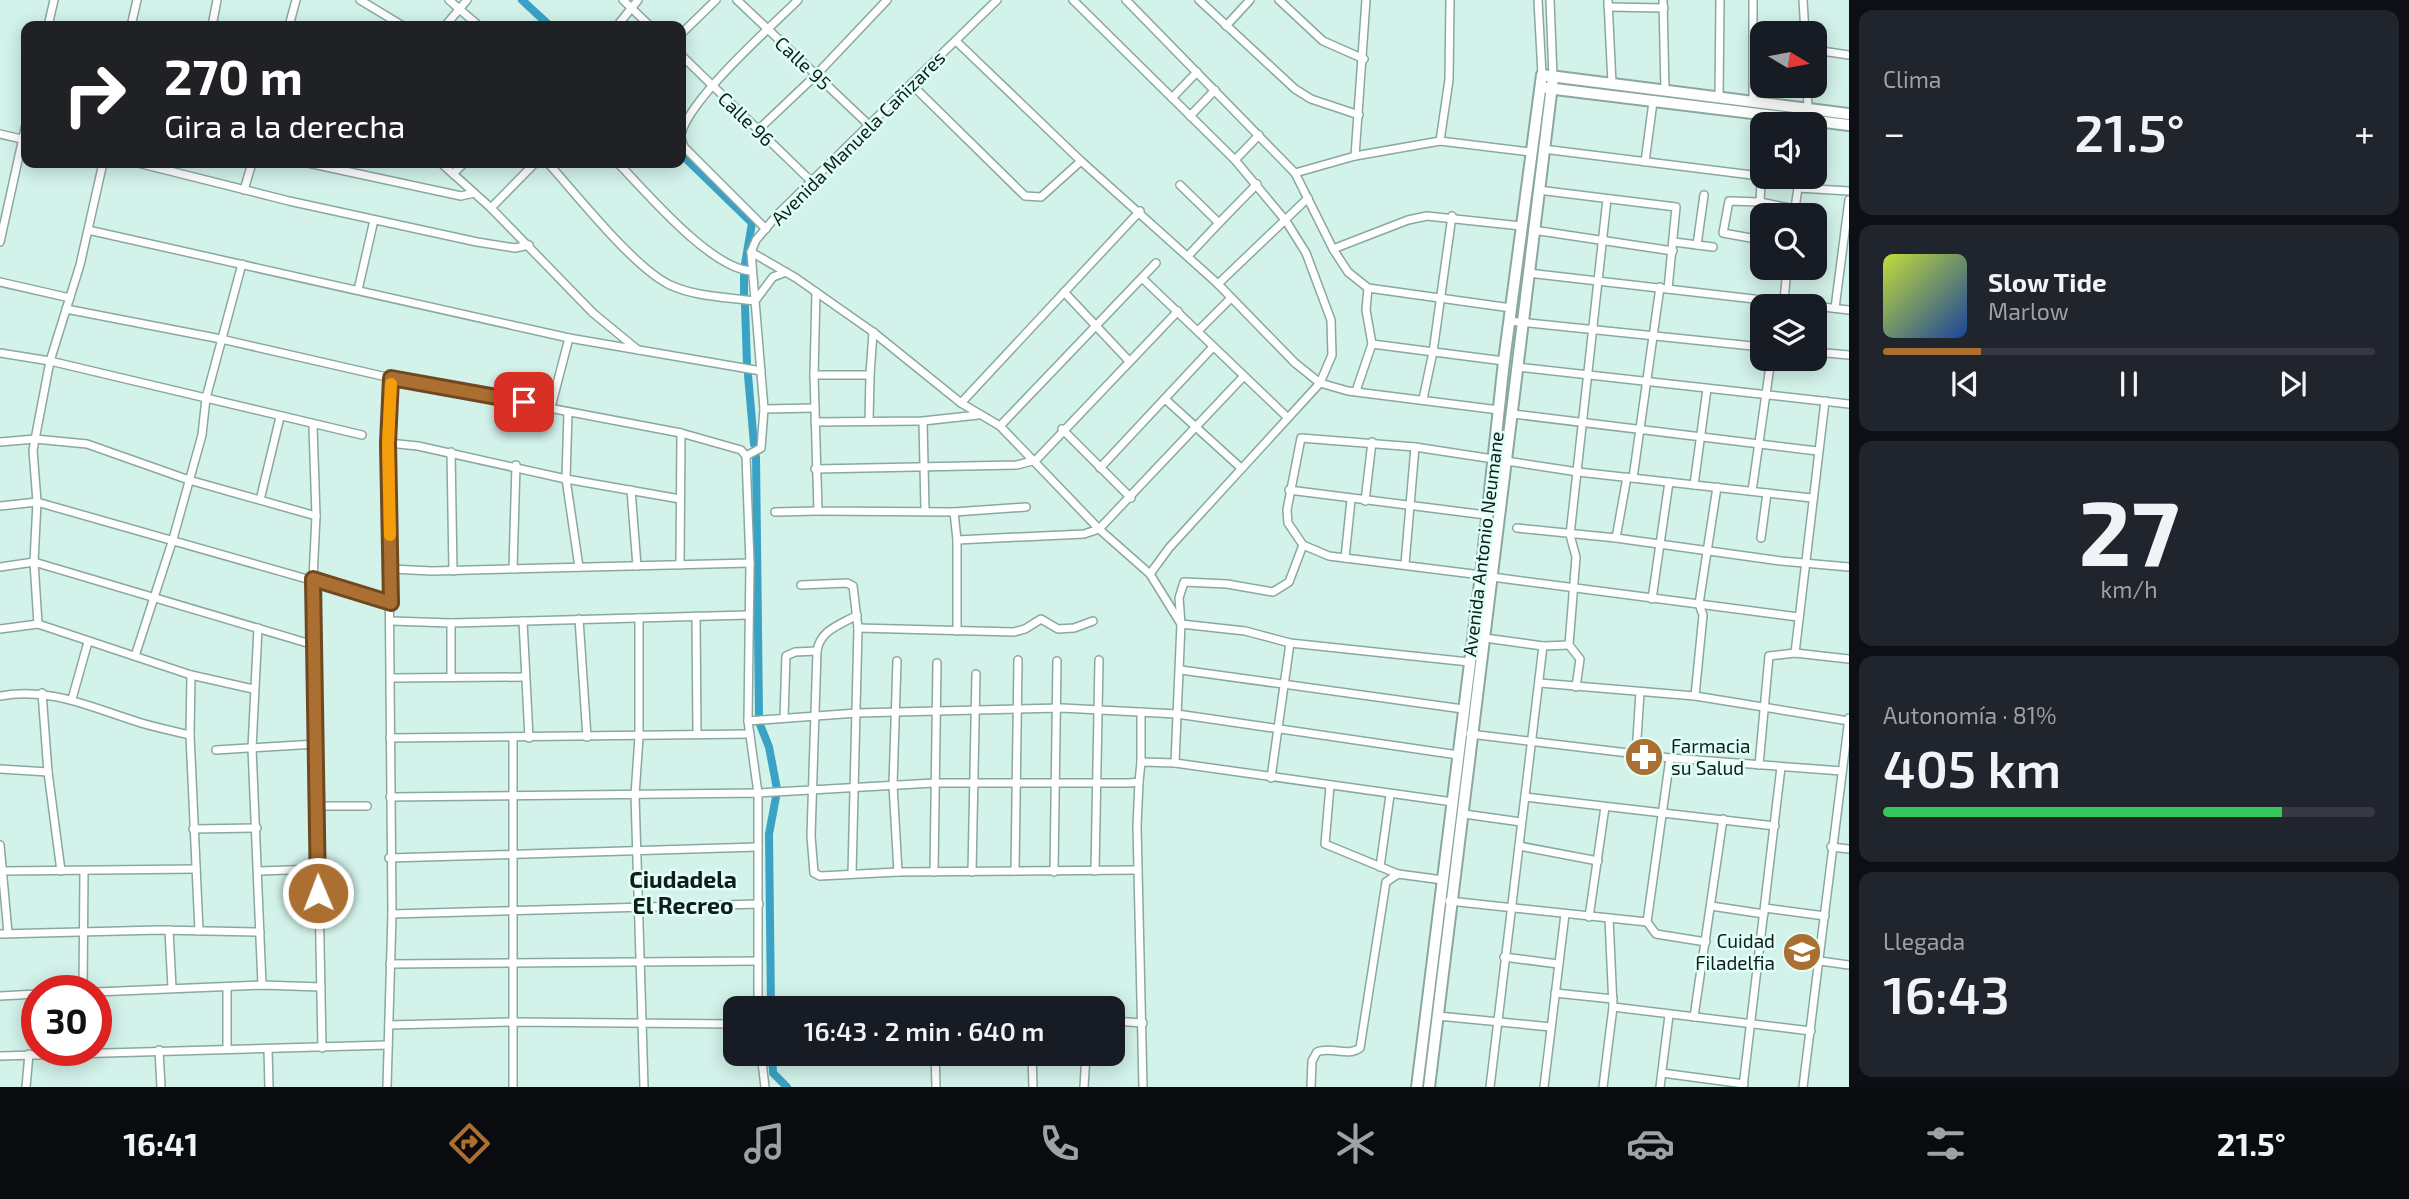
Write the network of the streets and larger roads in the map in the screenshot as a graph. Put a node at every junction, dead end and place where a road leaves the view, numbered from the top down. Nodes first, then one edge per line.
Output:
1 (54, 0) edge
2 (137, 0) edge
3 (217, 0) edge
4 (296, 0) edge
5 (360, 0) edge
6 (449, 0) edge
7 (467, 0) edge
8 (623, 0) edge
9 (638, 0) edge
10 (716, 0) edge
11 (737, 0) edge
12 (798, 0) edge
13 (887, 0) edge
14 (997, 0) edge
15 (1073, 0) edge
16 (1126, 0) edge
17 (1199, 0) edge
18 (1250, 0) edge
19 (1279, 0) edge
20 (1366, 0) edge
21 (1450, 0) edge
22 (1538, 0) edge
23 (1550, 0) edge
24 (1720, 0) edge
25 (1753, 0) edge
26 (1803, 0) edge
27 (1608, 4) edge
28 (1663, 4) edge
29 (631, 8) junction
30 (460, 9) junction
31 (49, 21) edge
32 (132, 21) edge
33 (213, 21) edge
34 (290, 21) edge
35 (389, 21) edge
36 (449, 21) edge
37 (473, 21) edge
38 (621, 21) edge
39 (645, 21) edge
40 (1804, 21) edge
41 (1226, 26) junction
42 (686, 29) edge
43 (768, 30) junction
44 (956, 41) junction
45 (1827, 52) edge
46 (1849, 55) edge
47 (1364, 59) junction
48 (686, 60) edge
49 (1197, 72) junction
50 (816, 75) junction
51 (1547, 82) junction
52 (1612, 84) junction
53 (911, 85) junction
54 (713, 87) junction
55 (1215, 90) junction
56 (1665, 91) junction
57 (1172, 98) junction
58 (1719, 98) junction
59 (1808, 98) edge
60 (1653, 102) junction
61 (1753, 102) junction
62 (1772, 104) junction
63 (1808, 108) junction
64 (1770, 112) edge
65 (1849, 114) edge
66 (1359, 115) junction
67 (1191, 116) junction
68 (1750, 117) edge
69 (686, 121) edge
70 (1827, 124) edge
71 (869, 125) junction
72 (1849, 125) edge
73 (758, 130) junction
74 (0, 134) edge
75 (1259, 135) junction
76 (21, 138) edge
77 (1440, 141) junction
78 (21, 149) edge
79 (686, 149) edge
80 (1543, 149) junction
81 (1530, 152) junction
82 (1355, 156) junction
83 (1236, 160) junction
84 (1081, 161) junction
85 (1645, 162) junction
86 (102, 168) edge
87 (161, 168) edge
88 (181, 168) edge
89 (251, 168) edge
90 (331, 168) edge
91 (446, 168) edge
92 (459, 168) edge
93 (530, 168) edge
94 (553, 168) edge
95 (623, 168) edge
96 (180, 172) junction
97 (1295, 173) junction
98 (453, 174) junction
99 (1750, 175) edge
100 (812, 182) junction
101 (1256, 184) junction
102 (1180, 186) dead end
103 (1760, 189) edge
104 (244, 190) junction
105 (1538, 190) junction
106 (1849, 191) edge
107 (474, 193) junction
108 (1704, 195) dead end
109 (1308, 198) junction
110 (1607, 199) junction
111 (1849, 200) edge
112 (1760, 202) junction
113 (1763, 203) edge
114 (1796, 203) edge
115 (491, 208) junction
116 (1140, 211) junction
117 (3, 212) edge
118 (1452, 216) junction
119 (374, 220) junction
120 (1286, 220) junction
121 (1219, 223) junction
122 (1521, 226) junction
123 (766, 229) junction
124 (88, 230) junction
125 (1533, 230) junction
126 (1750, 238) edge
127 (1603, 241) junction
128 (0, 242) edge
129 (529, 245) junction
130 (1697, 245) junction
131 (1673, 246) junction
132 (1713, 247) dead end
133 (1333, 249) junction
134 (751, 252) junction
135 (1188, 256) junction
136 (1156, 263) dead end
137 (242, 264) junction
138 (751, 271) junction
139 (786, 272) junction
140 (1528, 273) junction
141 (1142, 278) junction
142 (1599, 280) junction
143 (0, 282) edge
144 (1219, 284) junction
145 (1368, 288) junction
146 (1664, 288) junction
147 (358, 290) junction
148 (816, 292) junction
149 (1063, 292) junction
150 (70, 298) junction
151 (1231, 298) junction
152 (1440, 298) junction
153 (1750, 299) edge
154 (755, 302) junction
155 (1827, 307) edge
156 (1511, 308) junction
157 (1835, 308) junction
158 (66, 309) junction
159 (1178, 310) junction
160 (1849, 310) edge
161 (1509, 321) junction
162 (1521, 322) junction
163 (1097, 326) junction
164 (1198, 331) junction
165 (1593, 331) junction
166 (873, 332) junction
167 (1654, 337) junction
168 (569, 338) junction
169 (221, 339) junction
170 (1372, 344) junction
171 (1750, 346) edge
172 (1213, 347) junction
173 (639, 351) junction
174 (1433, 352) junction
175 (0, 353) edge
176 (1827, 353) edge
177 (1849, 355) edge
178 (50, 361) junction
179 (1129, 361) junction
180 (1504, 361) junction
181 (1517, 368) junction
182 (761, 371) junction
183 (1769, 371) edge
184 (814, 375) junction
185 (870, 375) junction
186 (1589, 376) junction
187 (1243, 377) junction
188 (391, 378) junction
189 (1320, 383) junction
190 (1646, 383) junction
191 (1707, 389) junction
192 (1356, 391) junction
193 (1766, 394) junction
194 (206, 398) junction
195 (1423, 398) junction
196 (1165, 399) junction
197 (1825, 401) junction
198 (961, 403) junction
199 (1849, 404) edge
200 (551, 407) junction
201 (815, 408) junction
202 (764, 409) junction
203 (1499, 410) junction
204 (568, 412) junction
205 (978, 414) junction
206 (1513, 414) junction
207 (280, 417) junction
208 (1287, 417) junction
209 (869, 421) junction
210 (923, 421) junction
211 (815, 422) junction
212 (1582, 424) junction
213 (313, 426) junction
214 (1000, 426) junction
215 (1196, 428) junction
216 (1062, 429) junction
217 (1642, 431) junction
218 (681, 433) junction
219 (362, 435) dead end
220 (1701, 438) junction
221 (35, 439) junction
222 (0, 442) edge
223 (1372, 442) junction
224 (388, 443) junction
225 (1759, 444) junction
226 (1415, 447) junction
227 (1817, 451) junction
228 (452, 452) junction
229 (749, 455) junction
230 (1493, 459) junction
231 (1035, 460) junction
232 (1506, 461) junction
233 (516, 465) junction
234 (925, 467) junction
235 (1100, 468) junction
236 (1241, 468) junction
237 (815, 469) junction
238 (1578, 472) junction
239 (1630, 478) junction
240 (566, 479) junction
241 (189, 480) junction
242 (1670, 482) junction
243 (1695, 485) junction
244 (1717, 487) junction
245 (631, 490) junction
246 (1289, 490) junction
247 (1752, 491) junction
248 (1767, 493) junction
249 (1812, 498) junction
250 (680, 499) junction
251 (1131, 499) junction
252 (260, 500) junction
253 (1351, 500) junction
254 (1365, 501) junction
255 (37, 502) junction
256 (1409, 505) junction
257 (0, 506) edge
258 (1026, 507) dead end
259 (925, 510) junction
260 (818, 511) junction
261 (775, 512) dead end
262 (954, 512) junction
263 (1486, 514) junction
264 (316, 516) junction
265 (1517, 528) dead end
266 (1099, 529) junction
267 (1570, 535) junction
268 (1616, 538) junction
269 (1761, 538) dead end
270 (173, 540) junction
271 (957, 540) junction
272 (1662, 544) junction
273 (1303, 545) junction
274 (1706, 550) junction
275 (1345, 558) junction
276 (34, 562) junction
277 (750, 563) junction
278 (1805, 563) junction
279 (1405, 564) junction
280 (680, 565) junction
281 (637, 566) junction
282 (0, 567) edge
283 (579, 567) junction
284 (1849, 567) edge
285 (391, 569) junction
286 (513, 569) junction
287 (453, 571) junction
288 (1150, 573) junction
289 (1486, 576) junction
290 (313, 579) junction
291 (802, 585) dead end
292 (1573, 589) junction
293 (152, 598) junction
294 (1652, 599) junction
295 (391, 603) junction
296 (1699, 604) junction
297 (748, 615) junction
298 (857, 615) junction
299 (696, 616) junction
300 (1798, 617) junction
301 (639, 618) junction
302 (579, 619) junction
303 (391, 621) junction
304 (523, 621) junction
305 (1093, 621) dead end
306 (451, 623) junction
307 (38, 624) junction
308 (1181, 624) junction
309 (0, 628) edge
310 (258, 628) junction
311 (858, 628) junction
312 (957, 631) junction
313 (1485, 638) junction
314 (88, 642) junction
315 (1290, 643) junction
316 (314, 645) junction
317 (1569, 645) junction
318 (1543, 646) junction
319 (817, 651) junction
320 (1795, 653) junction
321 (135, 656) junction
322 (1849, 659) edge
323 (1018, 660) dead end
324 (1099, 660) dead end
325 (897, 661) dead end
326 (1057, 661) dead end
327 (1469, 662) junction
328 (937, 663) dead end
329 (1181, 670) junction
330 (976, 674) dead end
331 (191, 675) junction
332 (451, 677) junction
333 (525, 677) junction
334 (391, 678) junction
335 (1540, 683) junction
336 (1284, 686) junction
337 (1576, 687) junction
338 (253, 690) junction
339 (1640, 692) junction
340 (42, 693) junction
341 (0, 696) edge
342 (1695, 696) junction
343 (72, 699) junction
344 (1765, 706) junction
345 (1056, 708) junction
346 (1016, 709) junction
347 (1463, 709) junction
348 (1097, 710) junction
349 (975, 711) junction
350 (934, 712) junction
351 (1141, 712) junction
352 (857, 713) junction
353 (894, 713) junction
354 (1177, 714) junction
355 (814, 716) junction
356 (784, 718) junction
357 (1849, 719) edge
358 (748, 721) junction
359 (1277, 729) junction
360 (1461, 732) junction
361 (1848, 732) edge
362 (697, 734) junction
363 (750, 734) junction
364 (1474, 734) junction
365 (190, 735) junction
366 (513, 737) junction
367 (529, 737) junction
368 (587, 737) junction
369 (639, 737) junction
370 (390, 738) junction
371 (1531, 742) junction
372 (316, 744) junction
373 (252, 748) junction
374 (216, 750) dead end
375 (1636, 754) junction
376 (1458, 755) junction
377 (1670, 758) junction
378 (1141, 762) junction
379 (1175, 763) junction
380 (1759, 765) junction
381 (1781, 767) junction
382 (0, 769) edge
383 (1842, 771) junction
384 (48, 772) junction
385 (1271, 778) junction
386 (1139, 782) junction
387 (934, 783) junction
388 (1016, 783) junction
389 (1054, 783) junction
390 (976, 784) junction
391 (1095, 784) junction
392 (893, 785) junction
393 (854, 786) junction
394 (1330, 786) junction
395 (814, 788) junction
396 (758, 793) junction
397 (635, 795) junction
398 (1390, 795) junction
399 (390, 797) junction
400 (513, 797) junction
401 (1525, 797) junction
402 (1453, 802) junction
403 (317, 806) junction
404 (367, 806) dead end
405 (1605, 807) junction
406 (1661, 812) junction
407 (1464, 814) junction
408 (1723, 819) junction
409 (1521, 822) junction
410 (1775, 825) junction
411 (257, 828) junction
412 (193, 829) junction
413 (0, 845) edge
414 (1519, 846) junction
415 (758, 847) junction
416 (1831, 847) junction
417 (1849, 849) edge
418 (637, 852) junction
419 (513, 855) junction
420 (389, 858) junction
421 (1598, 861) junction
422 (1380, 867) junction
423 (197, 869) junction
424 (318, 869) junction
425 (1138, 870) junction
426 (4, 871) junction
427 (61, 871) junction
428 (83, 871) junction
429 (259, 871) junction
430 (1015, 871) junction
431 (1096, 871) junction
432 (898, 872) junction
433 (934, 872) junction
434 (972, 872) junction
435 (1054, 872) junction
436 (852, 874) junction
437 (1398, 874) junction
438 (1443, 880) junction
439 (1440, 901) junction
440 (1454, 901) junction
441 (760, 904) junction
442 (1711, 906) junction
443 (1511, 907) junction
444 (638, 909) junction
445 (1765, 911) junction
446 (514, 912) junction
447 (391, 914) junction
448 (1565, 914) junction
449 (1825, 916) junction
450 (1589, 917) junction
451 (1609, 918) junction
452 (1647, 922) junction
453 (169, 930) junction
454 (199, 931) junction
455 (81, 932) junction
456 (260, 932) junction
457 (4, 934) edge
458 (1706, 942) junction
459 (1504, 957) junction
460 (758, 961) junction
461 (1821, 961) junction
462 (640, 963) junction
463 (390, 964) junction
464 (514, 964) junction
465 (1558, 964) junction
466 (1849, 965) edge
467 (82, 975) edge
468 (262, 985) junction
469 (227, 987) junction
470 (321, 987) junction
471 (173, 988) junction
472 (112, 991) edge
473 (1555, 993) junction
474 (21, 995) edge
475 (0, 996) edge
476 (758, 996) edge
477 (1613, 1003) junction
478 (1669, 1015) junction
479 (1438, 1016) junction
480 (1694, 1017) junction
481 (514, 1022) junction
482 (1125, 1022) edge
483 (1497, 1022) junction
484 (642, 1023) junction
485 (1143, 1023) junction
486 (723, 1024) edge
487 (1751, 1024) junction
488 (389, 1025) junction
489 (1550, 1027) junction
490 (1811, 1031) junction
491 (388, 1045) junction
492 (322, 1048) junction
493 (227, 1049) junction
494 (268, 1049) junction
495 (159, 1050) junction
496 (112, 1051) edge
497 (21, 1055) edge
498 (0, 1056) edge
499 (28, 1066) edge
500 (762, 1066) edge
501 (935, 1066) edge
502 (1032, 1066) edge
503 (1085, 1066) edge
504 (1662, 1073) junction
505 (1743, 1085) edge
506 (26, 1087) edge
507 (160, 1087) edge
508 (269, 1087) edge
509 (387, 1087) edge
510 (513, 1087) edge
511 (644, 1087) edge
512 (765, 1087) edge
513 (936, 1087) edge
514 (1033, 1087) edge
515 (1084, 1087) edge
516 (1143, 1087) edge
517 (1311, 1087) edge
518 (1417, 1087) edge
519 (1429, 1087) edge
520 (1490, 1087) edge
521 (1544, 1087) edge
522 (1603, 1087) edge
523 (1660, 1087) edge
524 (1803, 1087) edge

1 - 31 street
2 - 32 street
3 - 33 street
4 - 34 street
5 - 35 street
6 - 30 street
7 - 30 street
8 - 29 street
9 - 29 street
10 - 42 street
11 - 43 street, Calle 95
12 - 43 street
13 - 50 street
14 - 44 street, Avenida Manuela Cañizares
15 - 57 street
16 - 49 street
17 - 41 street
18 - 41 street
19 - 47 street
20 - 47 street
21 - 77 street
22 - 51 street, Avenida Antonio Neumane
23 - 51 street, Avenida Antonio Neumane
24 - 58 street
25 - 61 street
26 - 40 street
27 - 28 street
27 - 52 street
28 - 56 street
29 - 38 street
29 - 39 street
30 - 36 street
30 - 37 street
41 - 66 street
43 - 50 street, Calle 95
43 - 54 street
44 - 53 street, Avenida Manuela Cañizares
44 - 84 street
45 - 46 street
47 - 66 street
48 - 54 street, Calle 96
49 - 55 street
49 - 57 street
50 - 71 street, Calle 95
50 - 73 street
51 - 52 street
51 - 60 street
51 - 80 street, Avenida Antonio Neumane
51 - 81 street, Avenida Antonio Neumane
52 - 56 street
53 - 71 street, Avenida Manuela Cañizares
53 - 84 street
54 - 69 street
54 - 73 street, Calle 96
55 - 67 street
55 - 75 street
56 - 58 street
57 - 67 street
58 - 61 street
59 - 63 street
60 - 68 street
60 - 85 street
61 - 62 street
62 - 63 street
62 - 64 street
63 - 65 street
66 - 82 street
67 - 83 street
70 - 72 street
71 - 100 street, Avenida Manuela Cañizares
73 - 100 street, Calle 96
74 - 76 street
75 - 83 street
75 - 97 street
77 - 81 street
77 - 82 street
78 - 117 street
79 - 123 street
80 - 85 street
80 - 105 street, Avenida Antonio Neumane
81 - 122 street, Avenida Antonio Neumane
82 - 97 street
83 - 101 street
84 - 116 street
85 - 99 street
86 - 124 street
87 - 96 street
88 - 96 street
89 - 104 street
90 - 107 street
91 - 98 street
92 - 98 street
93 - 115 street
94 - 154 street
95 - 138 street
96 - 104 street
97 - 109 street
98 - 107 street
100 - 123 street, Avenida Manuela Cañizares
101 - 120 street
101 - 121 street
102 - 121 street
103 - 112 street
104 - 119 street
105 - 110 street
105 - 125 street, Avenida Antonio Neumane
106 - 114 street
107 - 115 street
108 - 130 street
109 - 120 street
109 - 133 street
110 - 127 street
110 - 131 street
111 - 157 street
112 - 113 street
112 - 126 street
115 - 129 street
116 - 135 street
116 - 149 street
117 - 128 street
118 - 122 street
118 - 133 street
118 - 152 street
119 - 129 street
119 - 147 street
120 - 144 street
120 - 189 street
121 - 135 street
122 - 156 street, Avenida Antonio Neumane
123 - 134 street, Avenida Manuela Cañizares
124 - 137 street
124 - 150 street
125 - 127 street
125 - 140 street, Avenida Antonio Neumane
127 - 131 street
127 - 142 street
129 - 173 street
130 - 131 street
130 - 132 street
131 - 146 street
133 - 145 street
134 - 138 street
134 - 139 street
135 - 144 street
136 - 141 street
137 - 147 street
137 - 169 street
138 - 154 street
139 - 148 street
139 - 154 street
140 - 142 street
140 - 162 street, Avenida Antonio Neumane
141 - 159 street
141 - 163 street
142 - 146 street
142 - 165 street
143 - 150 street
144 - 151 street
145 - 152 street
145 - 170 street
146 - 153 street
146 - 167 street
147 - 168 street
148 - 166 street
148 - 184 street
149 - 163 street
149 - 198 street
150 - 158 street
151 - 164 street
151 - 189 street
152 - 156 street
152 - 174 street
154 - 182 street
155 - 157 street
156 - 161 street, Avenida Antonio Neumane
157 - 160 street
158 - 169 street
158 - 178 street
159 - 164 street
159 - 179 street
161 - 162 street
161 - 180 street, Avenida Antonio Neumane
162 - 165 street
162 - 181 street, Avenida Antonio Neumane
163 - 179 street
163 - 214 street
164 - 172 street
165 - 167 street
165 - 186 street
166 - 185 street
166 - 198 street
167 - 171 street
167 - 190 street
168 - 173 street
168 - 200 street
169 - 188 street
169 - 194 street
170 - 174 street
170 - 192 street
172 - 187 street
172 - 196 street
173 - 182 street
174 - 180 street
174 - 195 street
175 - 178 street
176 - 177 street
178 - 194 street
178 - 221 street
179 - 216 street
180 - 203 street, Avenida Antonio Neumane
181 - 186 street
181 - 206 street, Avenida Antonio Neumane
182 - 202 street
183 - 193 street
184 - 185 street
184 - 201 street
185 - 209 street
186 - 190 street
186 - 212 street
187 - 208 street
187 - 215 street
188 - 200 street
188 - 224 street
189 - 192 street
189 - 208 street
190 - 191 street
190 - 217 street
191 - 193 street
191 - 220 street
192 - 195 street
193 - 197 street
193 - 225 street
194 - 207 street
194 - 241 street
195 - 203 street
196 - 215 street
196 - 235 street
197 - 199 street
197 - 227 street
198 - 205 street
200 - 204 street
201 - 202 street
201 - 211 street
202 - 229 street
203 - 230 street, Avenida Antonio Neumane
204 - 218 street
204 - 240 street
205 - 210 street
205 - 214 street
206 - 212 street
206 - 232 street, Avenida Antonio Neumane
207 - 213 street
207 - 252 street
208 - 236 street
209 - 210 street
209 - 211 street
210 - 234 street
211 - 237 street
212 - 217 street
212 - 238 street
213 - 219 street
213 - 264 street
214 - 231 street
215 - 236 street
215 - 251 street
216 - 231 street
216 - 235 street
217 - 220 street
217 - 239 street
218 - 229 street
218 - 250 street
220 - 225 street
220 - 243 street
221 - 222 street
221 - 241 street
221 - 255 street
223 - 226 street
223 - 246 street
223 - 254 street
224 - 228 street
224 - 285 street
225 - 227 street
225 - 247 street
226 - 230 street
226 - 256 street
227 - 249 street
228 - 233 street
228 - 287 street
229 - 277 street
230 - 232 street
230 - 263 street, Avenida Antonio Neumane
231 - 234 street
231 - 266 street
232 - 238 street
232 - 289 street, Avenida Antonio Neumane
233 - 240 street
233 - 286 street
234 - 237 street
234 - 259 street
235 - 251 street
236 - 288 street
237 - 260 street
238 - 239 street
238 - 267 street
239 - 242 street
239 - 268 street
240 - 245 street
240 - 283 street
241 - 252 street
241 - 270 street
242 - 243 street
242 - 272 street
243 - 244 street
244 - 247 street
244 - 274 street
245 - 250 street
245 - 281 street
246 - 253 street
246 - 273 street
247 - 248 street
248 - 249 street
248 - 269 street
249 - 278 street
250 - 280 street
251 - 266 street
252 - 264 street
253 - 254 street
253 - 275 street
254 - 256 street
255 - 257 street
255 - 270 street
255 - 276 street
256 - 263 street
256 - 279 street
258 - 262 street
259 - 260 street
259 - 262 street
260 - 261 street
262 - 271 street
263 - 289 street, Avenida Antonio Neumane
264 - 290 street
265 - 267 street
266 - 271 street
266 - 288 street
267 - 268 street
267 - 292 street
268 - 272 street
270 - 290 street
270 - 293 street
271 - 312 street
272 - 274 street
272 - 294 street
273 - 275 street
273 - 308 street
274 - 278 street
274 - 296 street
275 - 279 street
276 - 282 street
276 - 293 street
276 - 307 street
277 - 280 street
277 - 297 street
278 - 284 street
278 - 300 street
279 - 289 street
280 - 281 street
281 - 283 street
283 - 286 street
285 - 287 street
285 - 295 street
286 - 287 street
288 - 308 street
289 - 292 street
289 - 313 street, Avenida Antonio Neumane
289 - 327 street, Avenida Antonio Neumane
290 - 295 street
290 - 316 street
291 - 298 street
292 - 294 street
292 - 317 street
293 - 310 street
293 - 321 street
294 - 296 street
295 - 303 street
296 - 300 street
296 - 342 street
297 - 299 street
297 - 358 street
298 - 311 street
298 - 319 street
299 - 301 street
299 - 362 street
300 - 320 street
301 - 302 street
301 - 369 street
302 - 304 street
302 - 368 street
303 - 306 street
303 - 334 street
304 - 306 street
304 - 333 street
305 - 312 street
306 - 332 street
307 - 309 street
307 - 314 street
308 - 315 street
308 - 329 street
310 - 316 street
310 - 338 street
311 - 312 street
311 - 352 street
313 - 318 street
313 - 364 street, Avenida Antonio Neumane
314 - 321 street
314 - 343 street
315 - 327 street
315 - 336 street
316 - 372 street
317 - 318 street
317 - 337 street
318 - 335 street
319 - 355 street
319 - 356 street
320 - 322 street
320 - 344 street
321 - 331 street
323 - 346 street
324 - 348 street
325 - 353 street
326 - 345 street
327 - 347 street, Avenida Antonio Neumane
328 - 350 street
329 - 336 street
329 - 354 street
330 - 349 street
331 - 338 street
331 - 365 street
332 - 333 street
332 - 334 street
333 - 367 street
334 - 370 street
335 - 337 street
335 - 371 street
336 - 347 street
336 - 359 street
337 - 339 street
338 - 373 street
339 - 342 street
339 - 375 street
340 - 341 street
340 - 343 street
340 - 384 street
342 - 344 street
343 - 365 street
344 - 357 street
344 - 380 street
345 - 346 street
345 - 348 street
345 - 389 street
346 - 349 street
346 - 388 street
347 - 360 street, Avenida Antonio Neumane
348 - 351 street
348 - 391 street
349 - 350 street
349 - 390 street
350 - 353 street
350 - 387 street
351 - 354 street
351 - 378 street
352 - 353 street
352 - 355 street
352 - 393 street
353 - 392 street
354 - 359 street
354 - 379 street
355 - 356 street
355 - 395 street
356 - 358 street
357 - 361 street
358 - 363 street
359 - 376 street
359 - 385 street
360 - 364 street
360 - 376 street, Avenida Antonio Neumane
361 - 383 street
362 - 363 street
362 - 369 street
363 - 396 street
364 - 371 street
364 - 407 street, Avenida Antonio Neumane
365 - 412 street
366 - 367 street
366 - 370 street
366 - 400 street
367 - 368 street
368 - 369 street
369 - 397 street
370 - 399 street
371 - 375 street
371 - 401 street
372 - 373 street
372 - 403 street
373 - 374 street
373 - 411 street
375 - 377 street
376 - 402 street, Avenida Antonio Neumane
377 - 380 street
377 - 406 street
378 - 379 street
378 - 386 street
379 - 385 street
380 - 381 street
381 - 383 street
381 - 410 street
382 - 384 street
383 - 416 street
384 - 427 street
385 - 394 street
386 - 391 street
386 - 425 street
387 - 390 street
387 - 392 street
387 - 433 street
388 - 389 street
388 - 390 street
388 - 430 street
389 - 391 street
389 - 435 street
390 - 434 street
391 - 431 street
392 - 393 street
392 - 432 street
393 - 395 street
393 - 436 street
394 - 398 street
394 - 422 street
395 - 396 street
395 - 436 street
396 - 397 street
396 - 415 street
397 - 400 street
397 - 418 street
398 - 402 street
398 - 422 street
399 - 400 street
399 - 420 street
400 - 419 street
401 - 405 street
401 - 409 street
402 - 438 street, Avenida Antonio Neumane
403 - 404 street
403 - 424 street
405 - 406 street
405 - 421 street
406 - 408 street
406 - 452 street
407 - 409 street
407 - 440 street, Avenida Antonio Neumane
408 - 410 street
408 - 442 street
409 - 414 street
410 - 445 street
411 - 412 street
411 - 429 street
412 - 423 street
413 - 426 street
414 - 421 street
414 - 443 street
415 - 418 street
415 - 441 street
416 - 417 street
416 - 449 street
418 - 419 street
418 - 444 street
419 - 420 street
419 - 446 street
420 - 447 street
421 - 450 street
422 - 437 street
423 - 428 street
423 - 454 street
424 - 429 street
424 - 470 street
425 - 431 street
425 - 485 street
426 - 427 street
426 - 457 street
427 - 428 street
428 - 455 street
429 - 456 street
430 - 434 street
430 - 435 street
431 - 435 street
432 - 433 street
432 - 436 street
433 - 434 street
437 - 438 street
437 - 517 street
438 - 439 street, Avenida Antonio Neumane
439 - 440 street
439 - 518 street, Avenida Antonio Neumane
440 - 443 street
440 - 479 street, Avenida Antonio Neumane
441 - 444 street
441 - 460 street
442 - 445 street
442 - 458 street
443 - 448 street
443 - 459 street
444 - 446 street
444 - 462 street
445 - 449 street
445 - 487 street
446 - 447 street
446 - 464 street
447 - 463 street
448 - 450 street
448 - 465 street
449 - 461 street
450 - 451 street
451 - 452 street
451 - 477 street
452 - 458 street
453 - 454 street
453 - 455 street
453 - 471 street
454 - 456 street
455 - 457 street
455 - 467 street
456 - 468 street
458 - 480 street
459 - 465 street
459 - 483 street
460 - 462 street
460 - 476 street
461 - 466 street
461 - 490 street
462 - 464 street
462 - 484 street
463 - 464 street
463 - 488 street
464 - 481 street
465 - 473 street
468 - 469 street
468 - 470 street
469 - 471 street
469 - 493 street
470 - 492 street
471 - 472 street
473 - 477 street
473 - 489 street
474 - 475 street
477 - 478 street
477 - 522 street
478 - 480 street
478 - 504 street
479 - 483 street
479 - 519 street, Avenida Antonio Neumane
480 - 487 street
481 - 484 street
481 - 488 street
481 - 510 street
482 - 485 street
483 - 489 street
483 - 520 street
484 - 486 street
484 - 511 street
485 - 516 street
487 - 490 street
487 - 505 street
488 - 491 street
489 - 521 street
490 - 524 street
491 - 492 street
491 - 509 street
492 - 494 street
493 - 494 street
493 - 495 street
494 - 508 street
495 - 496 street
495 - 507 street
497 - 498 street
499 - 506 street
500 - 512 street
501 - 513 street
502 - 514 street
503 - 515 street
504 - 505 street
504 - 523 street

